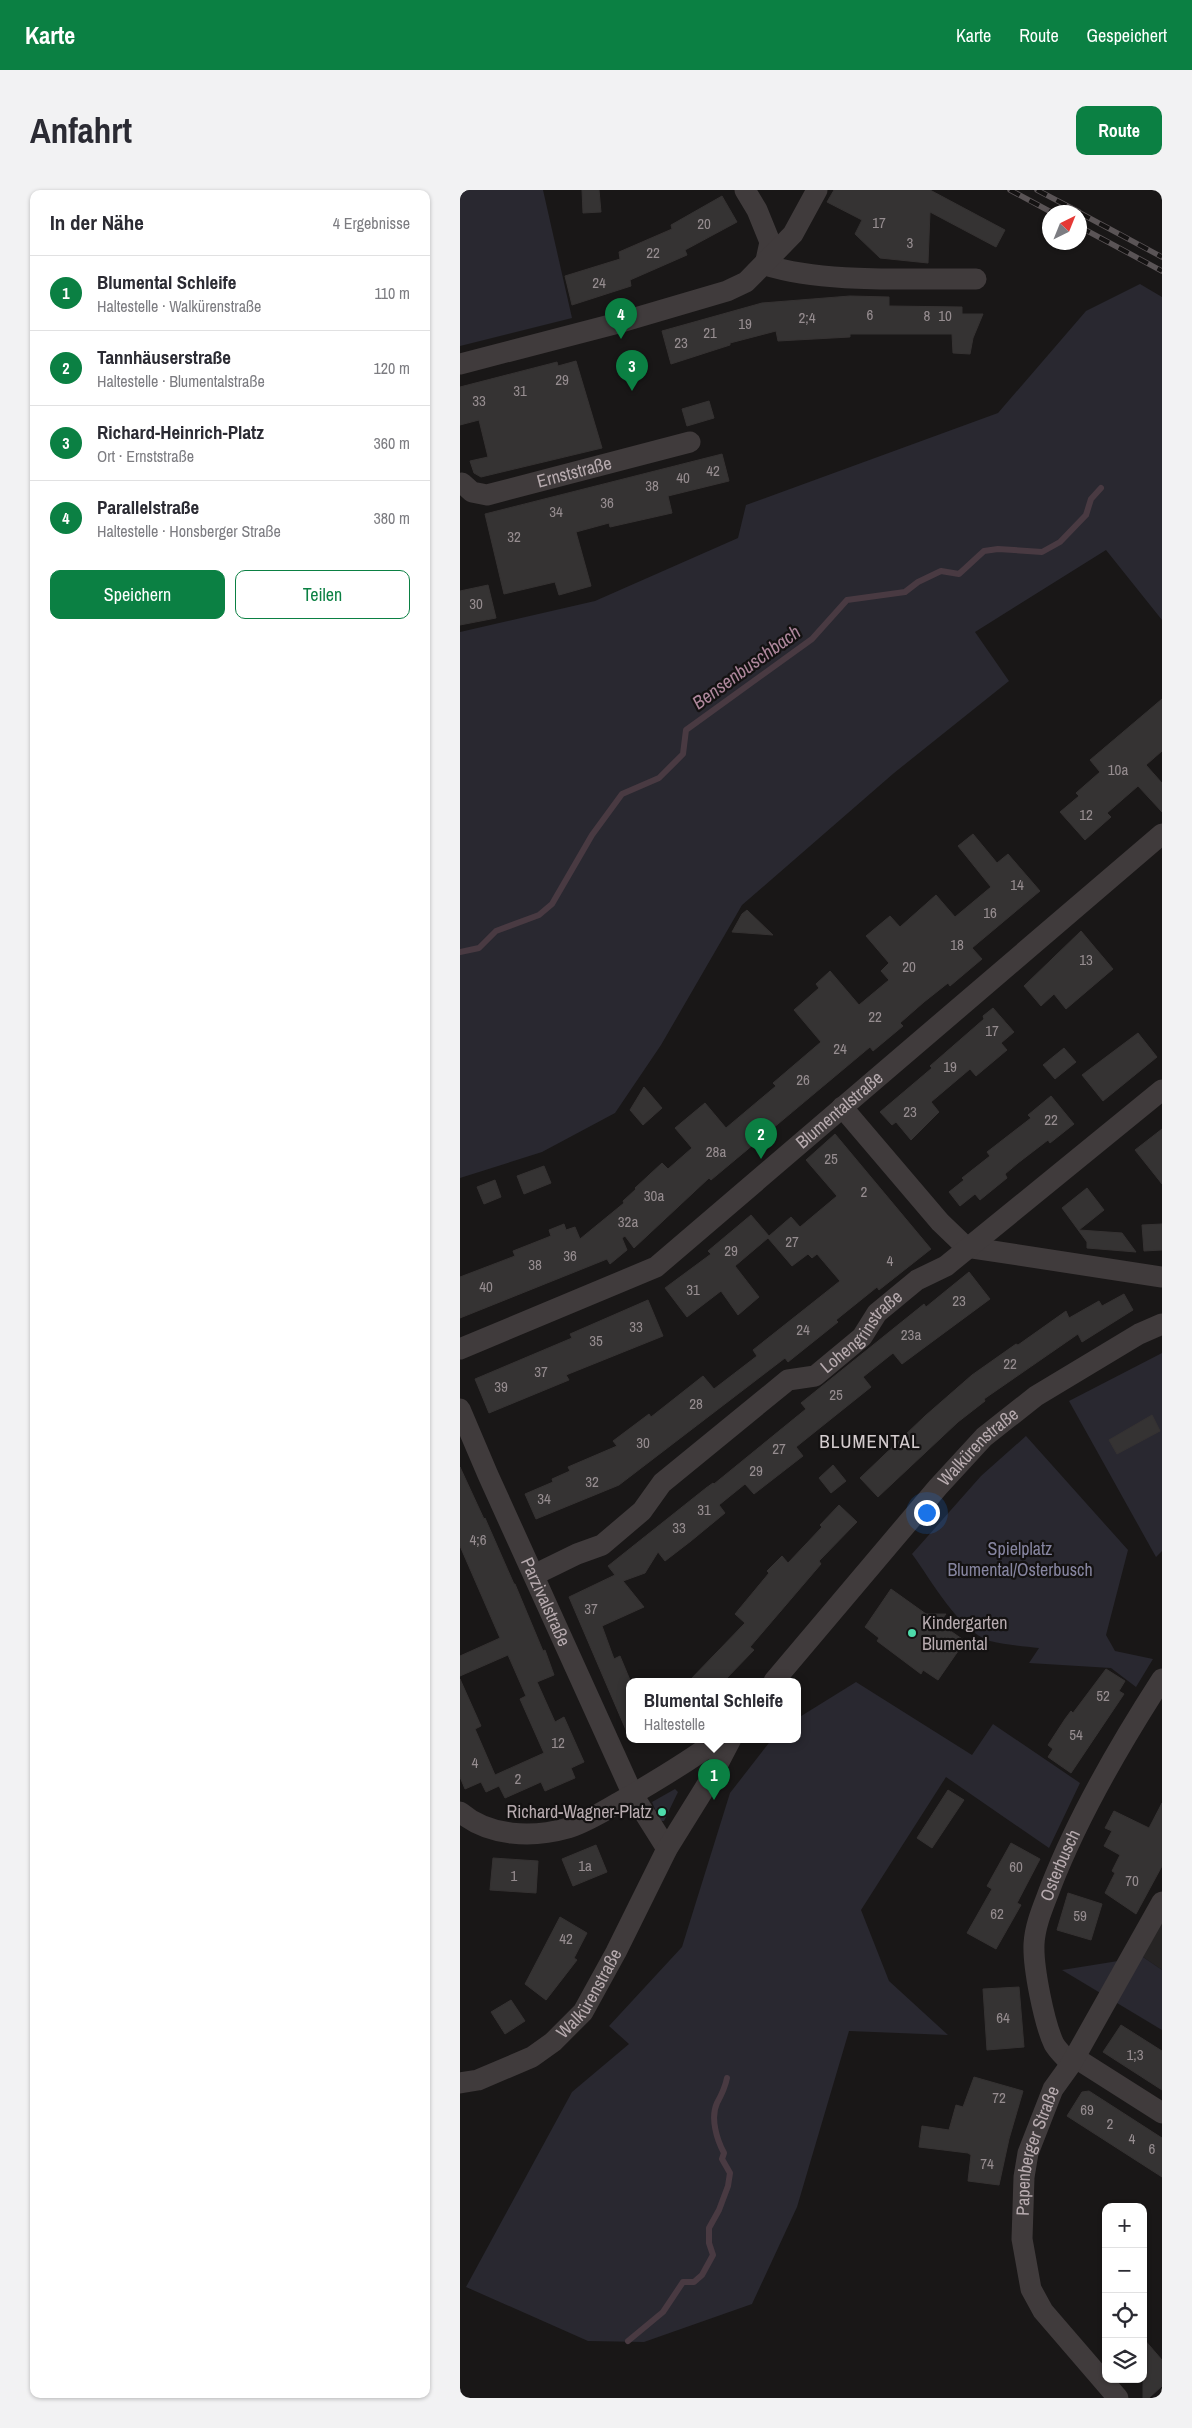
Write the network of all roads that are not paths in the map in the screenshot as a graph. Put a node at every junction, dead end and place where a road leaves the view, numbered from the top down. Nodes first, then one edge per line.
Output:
1 (745, 190) edge
2 (817, 190) edge
3 (765, 265) junction
4 (976, 279) dead end
5 (460, 364) edge
6 (690, 442) dead end
7 (461, 485) edge
8 (1162, 834) edge
9 (1162, 1090) edge
10 (842, 1106) junction
11 (966, 1247) junction
12 (1162, 1277) edge
13 (1162, 1324) edge
14 (460, 1349) edge
15 (460, 1409) edge
16 (534, 1575) junction
17 (777, 1678) edge
18 (1162, 1679) edge
19 (713, 1743) edge
20 (729, 1743) edge
21 (685, 1764) junction
22 (708, 1783) junction
23 (633, 1795) junction
24 (460, 1812) edge
25 (667, 1849) junction
26 (1162, 1902) edge
27 (1073, 2061) junction
28 (460, 2083) edge
29 (1162, 2113) edge
30 (1118, 2398) edge

1 - 3 street
2 - 3 street
3 - 4 street
3 - 5 street
6 - 7 street, Ernststraße
8 - 10 street, Blumentalstraße
9 - 11 street, Lohengrinstraße
10 - 11 street
10 - 14 street, Blumentalstraße
11 - 12 street
11 - 16 street, Lohengrinstraße
13 - 17 street, Walkürenstraße
15 - 16 street, Parzivalstraße
16 - 23 street, Parzivalstraße
18 - 27 street, Osterbusch
19 - 21 street
20 - 22 street, Walkürenstraße
21 - 22 street
21 - 23 street
22 - 25 street, Walkürenstraße
23 - 24 street
23 - 25 street
25 - 28 street, Walkürenstraße
26 - 27 street, Papenberger Straße
27 - 29 street, Osterbusch
27 - 30 street, Papenberger Straße

